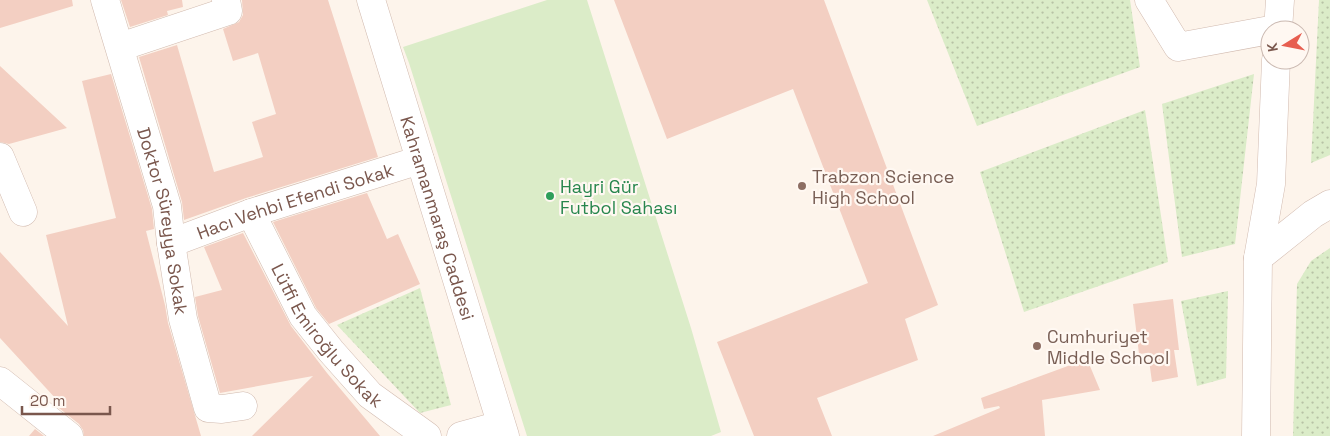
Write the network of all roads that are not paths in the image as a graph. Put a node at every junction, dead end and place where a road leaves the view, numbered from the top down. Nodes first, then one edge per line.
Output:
1 (105, 0) edge
2 (226, 0) edge
3 (371, 0) edge
4 (1149, 0) edge
5 (1280, 0) edge
6 (1276, 20) edge
7 (1260, 32) edge
8 (120, 47) junction
9 (1276, 70) edge
10 (0, 157) edge
11 (420, 160) junction
12 (1330, 204) edge
13 (23, 212) dead end
14 (251, 213) junction
15 (171, 243) junction
16 (1258, 258) junction
17 (0, 381) edge
18 (243, 406) dead end
19 (503, 430) edge
20 (69, 436) edge
21 (427, 436) edge
22 (461, 436) edge
23 (1256, 436) edge

1 - 8 street, Doktor Süreyya Sokak
2 - 8 street
3 - 11 street, Kahramanmaraş Caddesi
4 - 7 street
5 - 6 street
8 - 15 street, Doktor Süreyya Sokak
9 - 16 street
10 - 13 street
11 - 14 street, Hacı Vehbi Efendi Sokak
11 - 19 street, Kahramanmaraş Caddesi
12 - 16 street
14 - 15 street, Hacı Vehbi Efendi Sokak
14 - 21 street, Lütfi Emiroğlu Sokak
15 - 18 street, Doktor Süreyya Sokak
16 - 23 street
17 - 20 street
19 - 22 street

